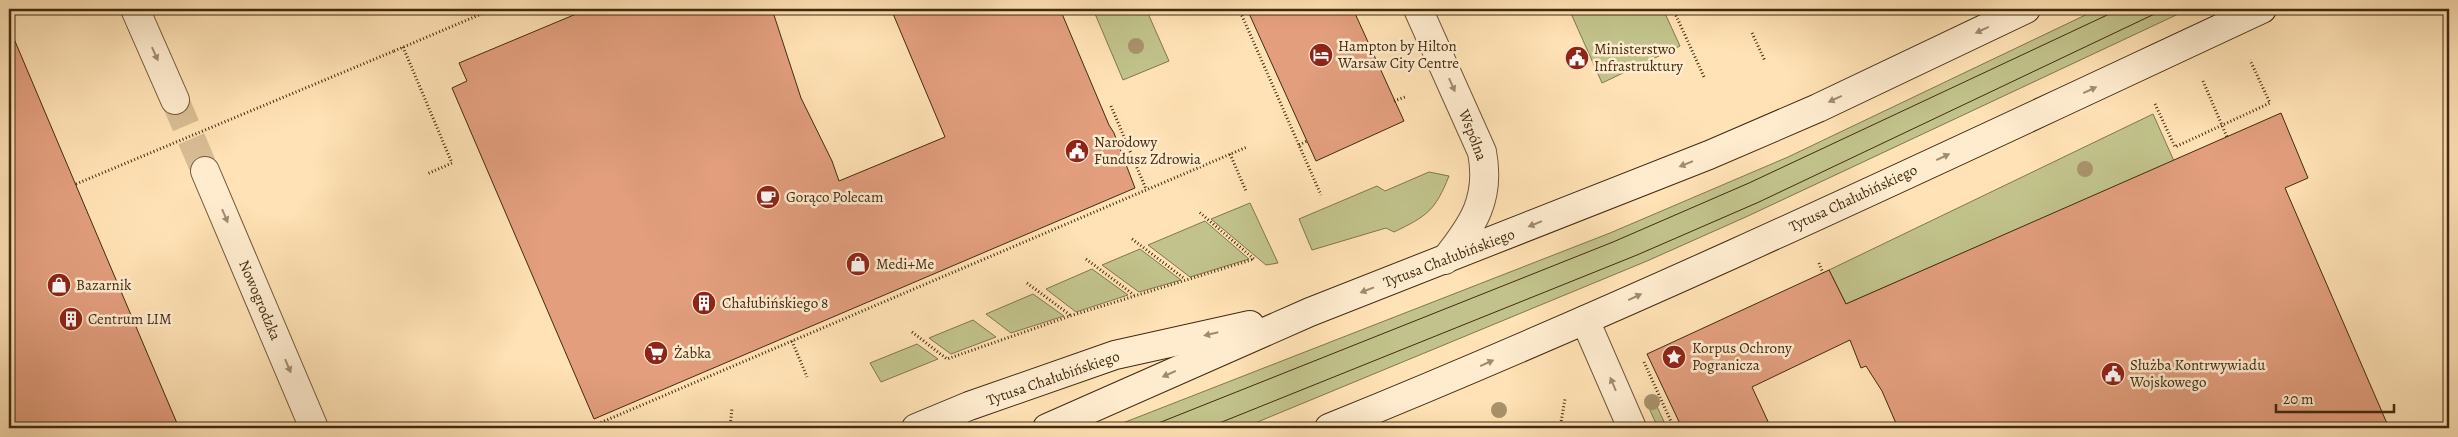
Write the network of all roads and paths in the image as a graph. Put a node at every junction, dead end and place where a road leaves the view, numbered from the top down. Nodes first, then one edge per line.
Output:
1 (136, 9) edge
2 (493, 9) edge
3 (1239, 9) edge
4 (1418, 9) edge
5 (1673, 9) edge
6 (2026, 9) edge
7 (2262, 9) edge
8 (1752, 33) dead end
9 (402, 47) junction
10 (2250, 60) dead end
11 (1765, 61) dead end
12 (1704, 79) dead end
13 (2203, 82) dead end
14 (1405, 97) dead end
15 (175, 100) tunnel mouth
16 (1394, 101) dead end
17 (2155, 104) dead end
18 (1111, 106) dead end
19 (2223, 125) junction
20 (2228, 137) dead end
21 (1307, 141) dead end
22 (1299, 145) junction
23 (1247, 147) dead end
24 (1230, 154) junction
25 (205, 171) tunnel mouth
26 (427, 174) dead end
27 (76, 184) dead end
28 (1146, 190) junction
29 (1246, 191) dead end
30 (1321, 195) dead end
31 (1198, 211) dead end
32 (1132, 239) dead end
33 (1086, 259) dead end
34 (1445, 260) junction
35 (1819, 263) dead end
36 (1823, 273) dead end
37 (1186, 279) junction
38 (1028, 283) dead end
39 (1135, 295) junction
40 (1310, 312) junction
41 (1070, 316) junction
42 (1585, 320) junction
43 (912, 332) dead end
44 (792, 341) junction
45 (1644, 362) dead end
46 (807, 377) dead end
47 (1442, 382) junction
48 (1565, 398) dead end
49 (732, 408) dead end
50 (314, 428) edge
51 (588, 428) edge
52 (730, 428) edge
53 (916, 428) edge
54 (1047, 428) edge
55 (1329, 428) edge
56 (1353, 428) edge
57 (1560, 428) edge
58 (1632, 428) edge
59 (1674, 428) edge

1 -> 15 main road
2 - 9 path
3 - 22 path
4 -> 34 main road, Wspólna
5 - 12 path
6 -> 34 main road, Tytusa Chałubińskiego
42 -> 7 main road, Tytusa Chałubińskiego
8 - 11 path
9 - 26 path
9 - 27 path, bridge
10 - 19 path
13 - 19 path
14 - 16 path
17 - 19 path
18 - 28 path
19 - 20 path
21 - 22 path
22 - 30 path
23 - 24 path
24 - 28 path
24 - 29 path
25 -> 50 main road, Nowogrodzka
28 - 44 path
31 - 37 path
32 - 37 path
33 - 39 path
34 -> 40 main road, Tytusa Chałubińskiego
35 - 36 path
37 - 39 path
38 - 41 path
39 - 41 path
40 -> 53 main road, Tytusa Chałubińskiego
40 -> 54 main road, Tytusa Chałubińskiego
41 - 43 path
47 -> 42 main road, Tytusa Chałubińskiego
58 -> 42 main road
44 - 46 path
44 - 51 path
45 - 59 path
47 - 55 main road, Tytusa Chałubińskiego
47 - 56 main road, Tytusa Chałubińskiego
48 - 57 path
49 - 52 path

